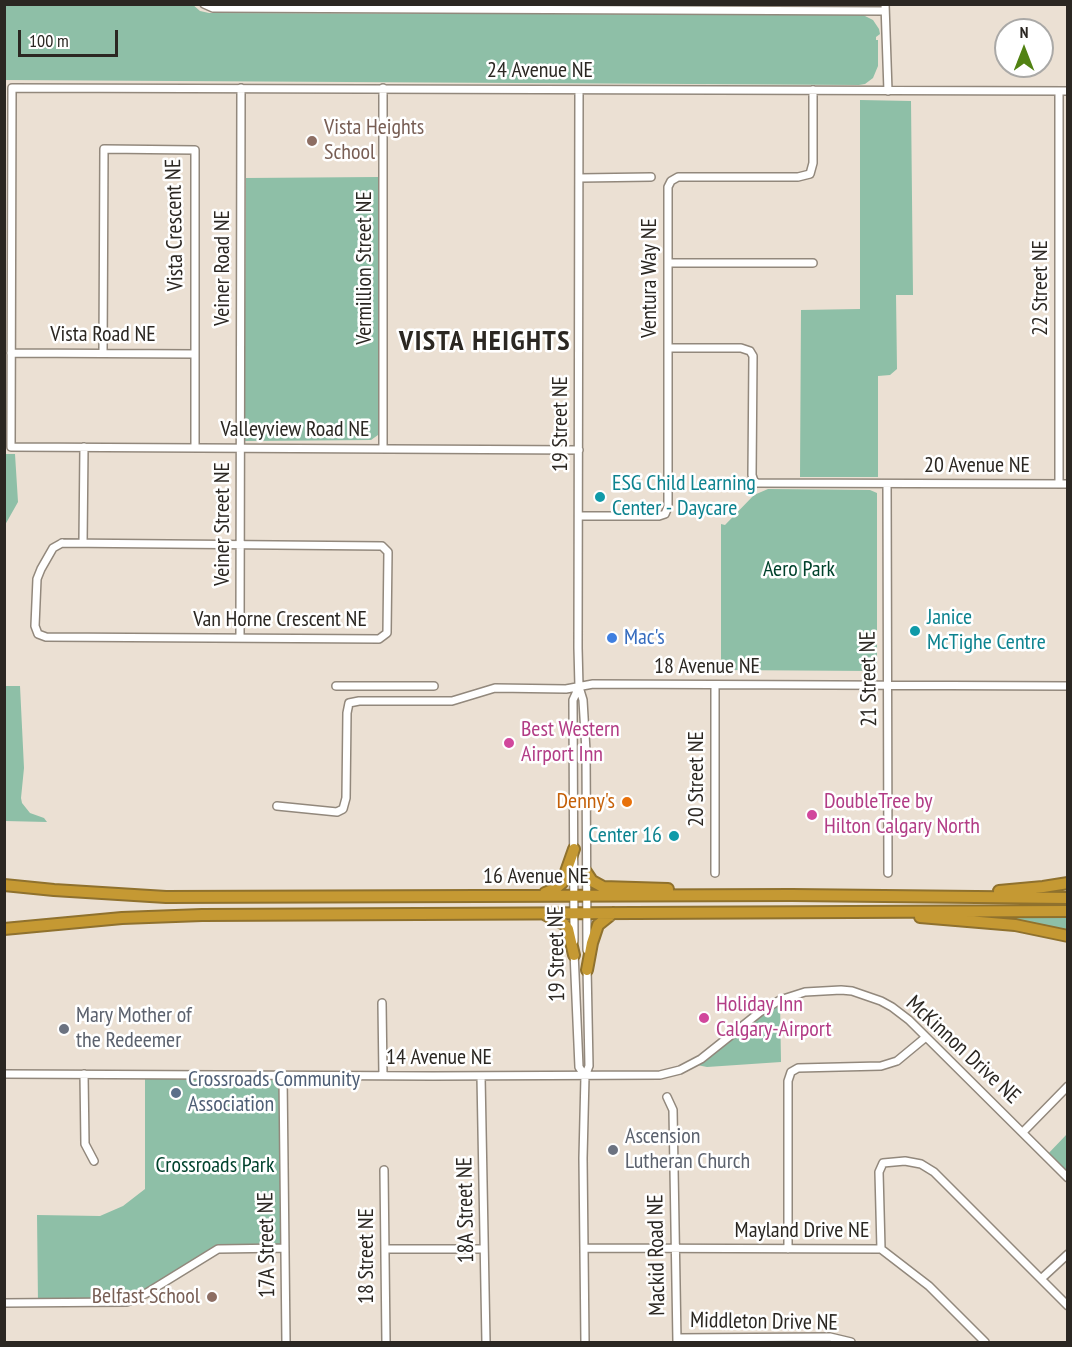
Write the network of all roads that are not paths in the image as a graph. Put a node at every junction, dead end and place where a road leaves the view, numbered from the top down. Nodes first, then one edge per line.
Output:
1 (204, 4) edge
2 (501, 7) edge
3 (885, 8) edge
4 (241, 88) junction
5 (383, 88) junction
6 (579, 90) junction
7 (813, 90) junction
8 (888, 91) junction
9 (1059, 91) junction
10 (1068, 91) edge
11 (651, 177) dead end
12 (580, 178) junction
13 (668, 263) junction
14 (813, 263) dead end
15 (668, 348) junction
16 (11, 353) junction
17 (103, 353) junction
18 (195, 354) junction
19 (84, 447) junction
20 (195, 447) junction
21 (241, 447) junction
22 (383, 448) junction
23 (579, 450) junction
24 (887, 484) junction
25 (1059, 484) junction
26 (1068, 484) edge
27 (579, 516) junction
28 (83, 543) junction
29 (241, 544) junction
30 (240, 638) junction
31 (715, 685) junction
32 (887, 685) junction
33 (336, 686) dead end
34 (434, 686) dead end
35 (1068, 686) edge
36 (579, 687) junction
37 (277, 806) dead end
38 (574, 849) junction
39 (586, 872) junction
40 (715, 873) dead end
41 (888, 873) dead end
42 (1068, 883) edge
43 (4, 885) edge
44 (537, 895) junction
45 (580, 896) junction
46 (709, 896) junction
47 (947, 897) junction
48 (1068, 898) edge
49 (891, 911) junction
50 (1068, 911) edge
51 (542, 912) junction
52 (574, 913) junction
53 (586, 913) junction
54 (613, 913) junction
55 (4, 928) edge
56 (1068, 936) edge
57 (574, 955) junction
58 (587, 970) junction
59 (382, 1003) dead end
60 (926, 1037) junction
61 (4, 1074) edge
62 (84, 1074) junction
63 (283, 1076) junction
64 (383, 1076) junction
65 (481, 1076) junction
66 (585, 1076) junction
67 (1068, 1086) edge
68 (667, 1097) dead end
69 (1023, 1132) junction
70 (94, 1161) dead end
71 (384, 1170) dead end
72 (1068, 1178) edge
73 (285, 1248) junction
74 (584, 1248) junction
75 (386, 1249) junction
76 (484, 1249) junction
77 (674, 1249) junction
78 (788, 1249) junction
79 (880, 1249) junction
80 (1068, 1254) edge
81 (1042, 1278) junction
82 (4, 1303) edge
83 (1068, 1306) edge
84 (677, 1340) edge
85 (286, 1342) edge
86 (386, 1342) edge
87 (486, 1342) edge
88 (585, 1342) edge
89 (850, 1342) edge
90 (985, 1342) edge

1 - 2 street
2 - 3 street
3 - 8 street
4 - 5 street, 24 Avenue NE
4 - 16 street, 24 Avenue NE
4 - 21 street, Veiner Road NE
5 - 6 street, 24 Avenue NE
5 - 22 street, Vermillion Street NE
6 - 7 street, 24 Avenue NE
6 - 12 street, 19 Street NE
7 - 8 street, 24 Avenue NE
7 - 13 street, Ventura Way NE
8 - 9 street, 24 Avenue NE
9 - 10 street, 24 Avenue NE
9 - 25 street, 22 Street NE
11 - 12 street
12 - 23 street, 19 Street NE
13 - 14 street
13 - 15 street, Ventura Way NE
15 - 24 street, 20 Avenue NE
15 - 27 street, Ventura Way NE
16 - 17 street, Vista Road NE
16 - 19 street, Valleyview Road NE
17 - 18 street, Vista Road NE
17 - 18 street, Vista Crescent NE
18 - 20 street, Vista Crescent NE
19 - 20 street, Valleyview Road NE
19 - 28 street
20 - 21 street, Valleyview Road NE
21 - 22 street, Valleyview Road NE
21 - 29 street, Veiner Street NE
22 - 23 street, Valleyview Road NE
23 - 27 street, 19 Street NE
24 - 25 street, 20 Avenue NE
24 - 32 street, 21 Street NE
25 - 26 street, 20 Avenue NE
27 - 36 street, 19 Street NE
28 - 29 street, Van Horne Crescent NE
28 - 30 street, Van Horne Crescent NE
29 - 30 street, Veiner Street NE
29 - 30 street, Van Horne Crescent NE
31 - 32 street, 18 Avenue NE
31 - 36 street, 18 Avenue NE
31 - 40 street, 20 Street NE
32 - 35 street, 18 Avenue NE
32 - 41 street, 21 Street NE
33 - 34 street
36 - 37 street, 18 Avenue NE
36 - 38 street, 19 Street NE
36 - 39 street, 19 Street NE
38 - 44 highway
38 - 45 street, 19 Street NE
39 - 45 street, 19 Street NE
39 - 46 highway
42 - 47 highway
43 - 44 highway, 16 Avenue NE
44 - 45 highway, 16 Avenue NE
45 - 46 highway, 16 Avenue NE
45 - 52 street, 19 Street NE
45 - 53 street, 19 Street NE
46 - 47 highway, 16 Avenue NE
47 - 48 highway, 16 Avenue NE
49 - 50 highway, 16 Avenue NE
49 - 54 highway, 16 Avenue NE
49 - 56 highway
51 - 52 highway, 16 Avenue NE
51 - 55 highway, 16 Avenue NE
51 - 57 highway
52 - 53 highway, 16 Avenue NE
52 - 57 street, 19 Street NE
53 - 54 highway, 16 Avenue NE
53 - 58 street, 19 Street NE
54 - 58 highway
57 - 66 street, 19 Street NE
58 - 66 street, 19 Street NE
59 - 64 street
60 - 66 street, McKinnon Drive NE
60 - 69 street, McKinnon Drive NE
60 - 78 street
61 - 62 street, 14 Avenue NE
62 - 63 street, 14 Avenue NE
62 - 70 street
63 - 64 street, 14 Avenue NE
63 - 73 street, 17A Street NE
64 - 65 street, 14 Avenue NE
65 - 66 street, 14 Avenue NE
65 - 76 street, 18A Street NE
66 - 74 street, 19 Street NE
67 - 69 street
68 - 77 street, Mackid Road NE
69 - 72 street, McKinnon Drive NE
71 - 75 street, 18 Street NE
73 - 82 street
73 - 85 street, 17A Street NE
74 - 77 street, Mayland Drive NE
74 - 88 street, 19 Street NE
75 - 76 street
75 - 86 street, 18 Street NE
76 - 87 street, 18A Street NE
77 - 78 street, Mayland Drive NE
77 - 84 street, Mackid Road NE
78 - 79 street, Mayland Drive NE
79 - 81 street
79 - 90 street, Mayland Drive NE
80 - 81 street
81 - 83 street
84 - 89 street, Middleton Drive NE

